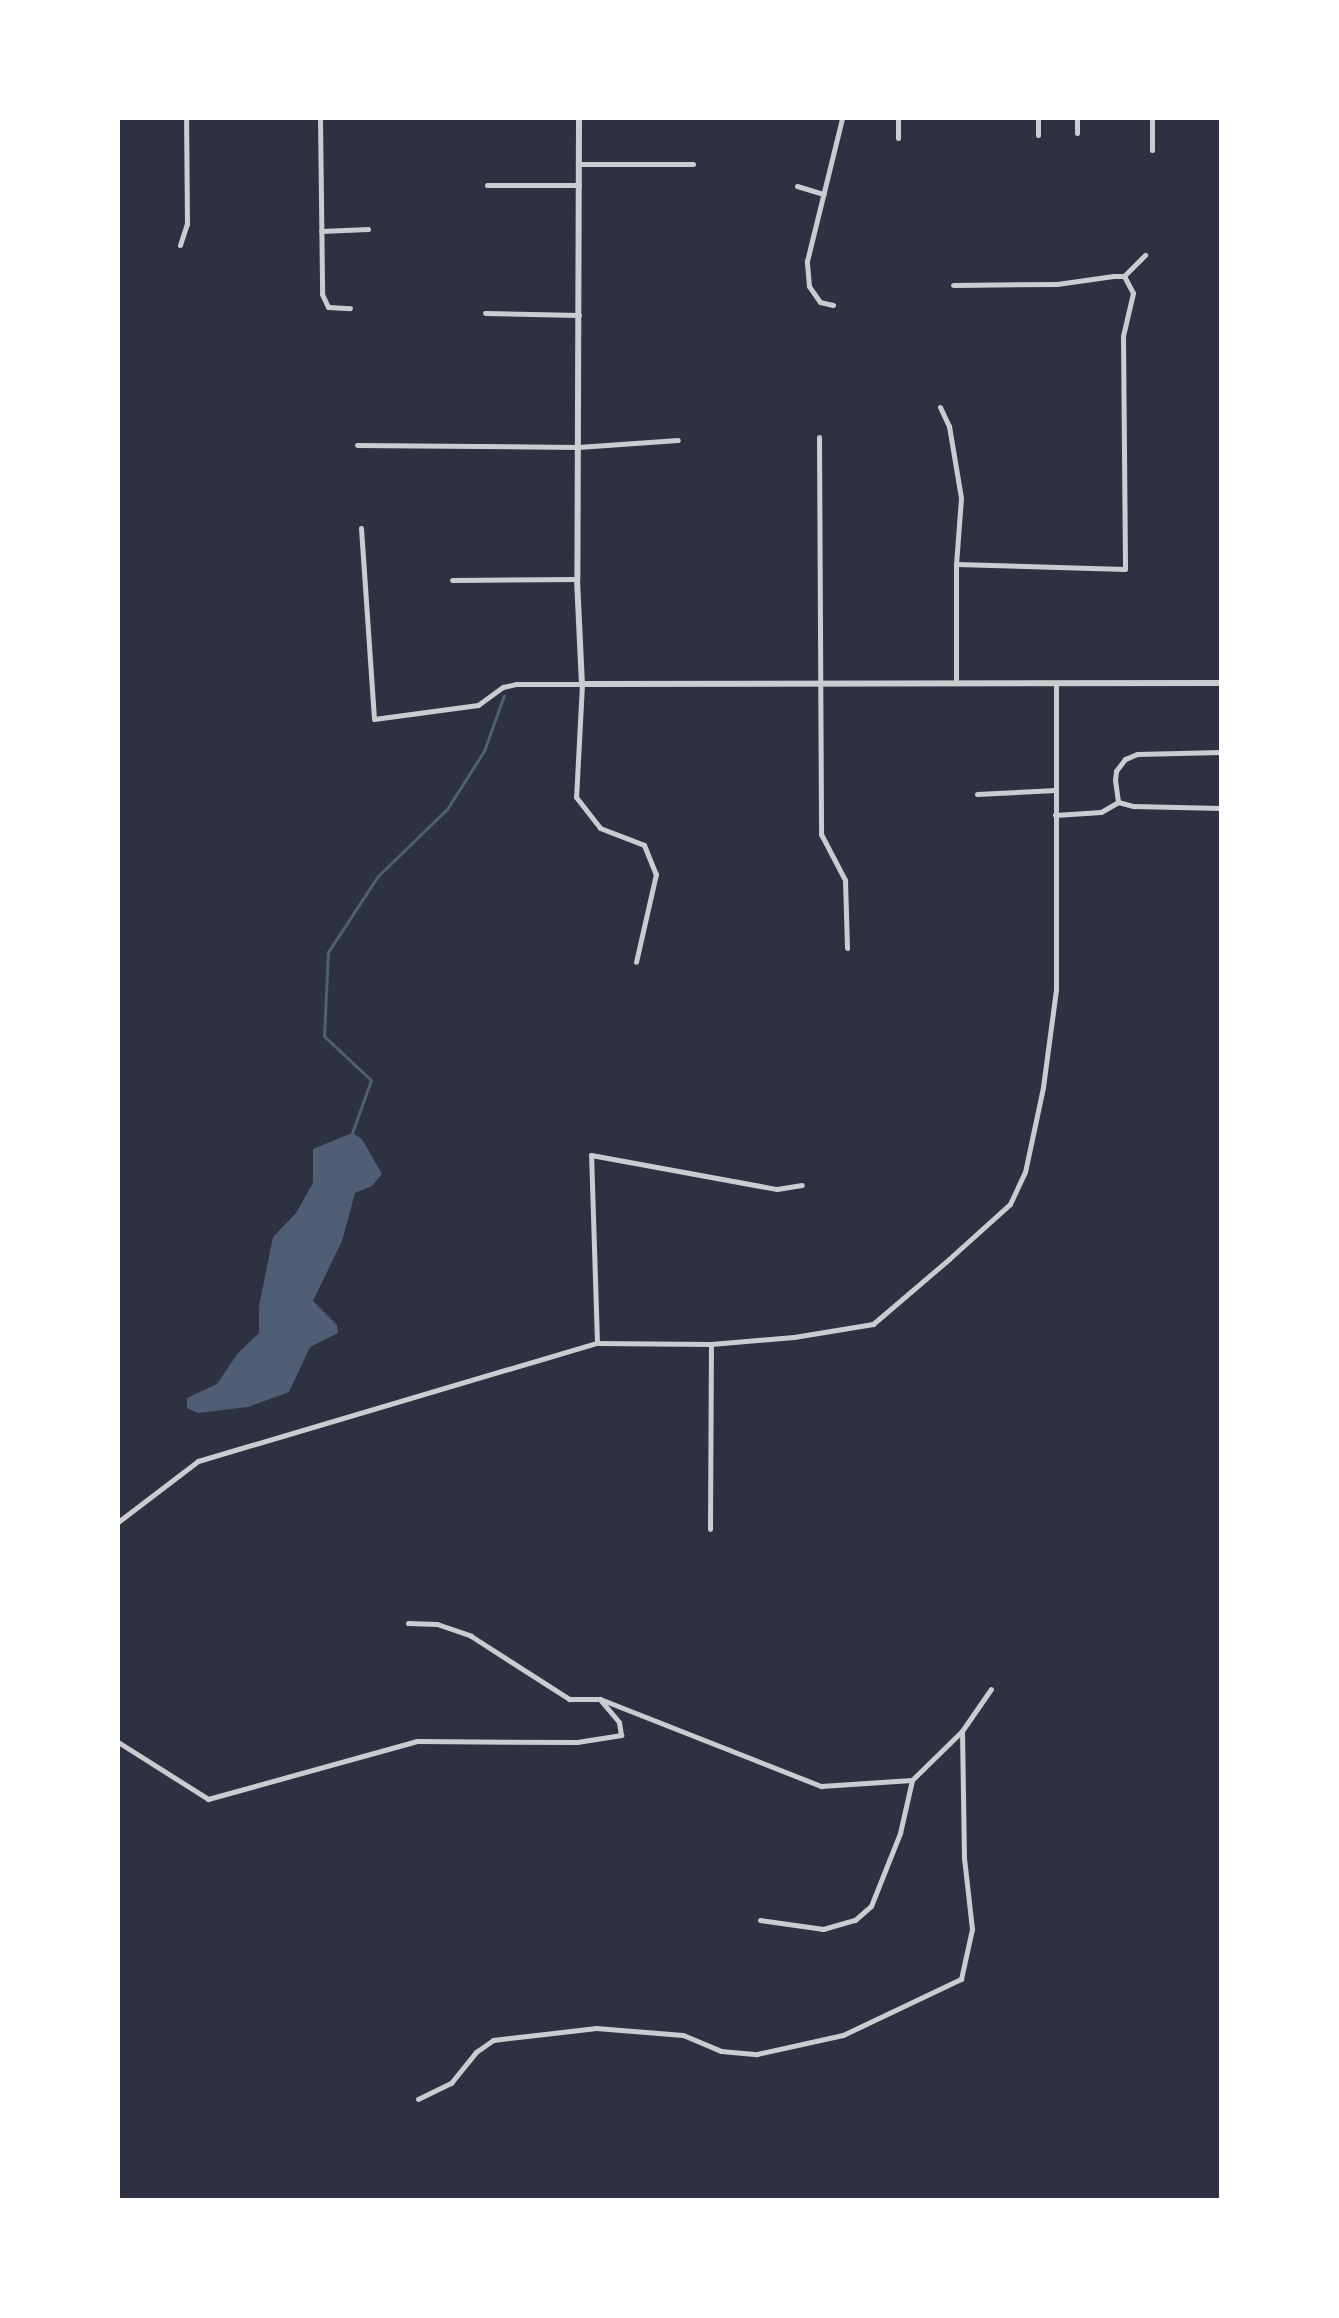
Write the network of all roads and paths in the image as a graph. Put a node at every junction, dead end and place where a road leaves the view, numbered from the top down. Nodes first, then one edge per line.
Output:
1 (186, 118) edge
2 (320, 118) edge
3 (579, 118) edge
4 (842, 118) edge
5 (898, 118) edge
6 (1038, 118) edge
7 (1077, 118) edge
8 (1152, 118) edge
9 (1077, 133) dead end
10 (1038, 135) dead end
11 (898, 138) dead end
12 (1152, 150) dead end
13 (579, 164) junction
14 (693, 164) dead end
15 (487, 185) dead end
16 (579, 185) junction
17 (797, 186) dead end
18 (824, 194) junction
19 (368, 229) dead end
20 (321, 231) junction
21 (180, 245) dead end
22 (1145, 255) dead end
23 (1124, 276) junction
24 (953, 285) dead end
25 (833, 305) dead end
26 (350, 308) dead end
27 (485, 313) dead end
28 (579, 315) junction
29 (940, 407) dead end
30 (819, 437) dead end
31 (678, 440) dead end
32 (357, 445) dead end
33 (578, 447) junction
34 (361, 528) dead end
35 (956, 564) junction
36 (577, 579) junction
37 (452, 580) dead end
38 (821, 683) junction
39 (956, 683) junction
40 (1221, 683) edge
41 (582, 684) junction
42 (1056, 686) junction
43 (1221, 752) edge
44 (1056, 790) junction
45 (977, 794) dead end
46 (1118, 802) junction
47 (1221, 808) edge
48 (1055, 815) junction
49 (847, 948) dead end
50 (636, 962) dead end
51 (802, 1185) dead end
52 (597, 1343) junction
53 (711, 1344) junction
54 (118, 1522) edge
55 (710, 1529) dead end
56 (408, 1623) dead end
57 (991, 1689) dead end
58 (600, 1699) junction
59 (962, 1731) junction
60 (118, 1742) edge
61 (912, 1780) junction
62 (760, 1920) dead end
63 (418, 2099) dead end

1 - 21 street
2 - 20 street
3 - 13 street
4 - 18 street
5 - 11 street
6 - 10 street
7 - 9 street
8 - 12 street
13 - 14 street
13 - 16 street
15 - 16 street
16 - 28 street
17 - 18 street
18 - 25 street
19 - 20 street
20 - 26 street
22 - 23 street
23 - 24 street
23 - 35 street
27 - 28 street
28 - 33 street
29 - 35 street
30 - 38 street
31 - 33 street
32 - 33 street
33 - 36 street
34 - 41 street
35 - 39 street
36 - 37 street
36 - 41 street
38 - 39 street
38 - 41 street
38 - 49 street
39 - 42 street
40 - 42 street
41 - 50 street
42 - 44 street
43 - 46 street
44 - 45 street
44 - 48 street
46 - 47 street
46 - 48 street
48 - 53 street
51 - 52 street
52 - 53 street
52 - 54 street
53 - 55 street
56 - 58 street
57 - 59 street
58 - 60 street
58 - 61 street
59 - 61 street
59 - 63 street
61 - 62 street

